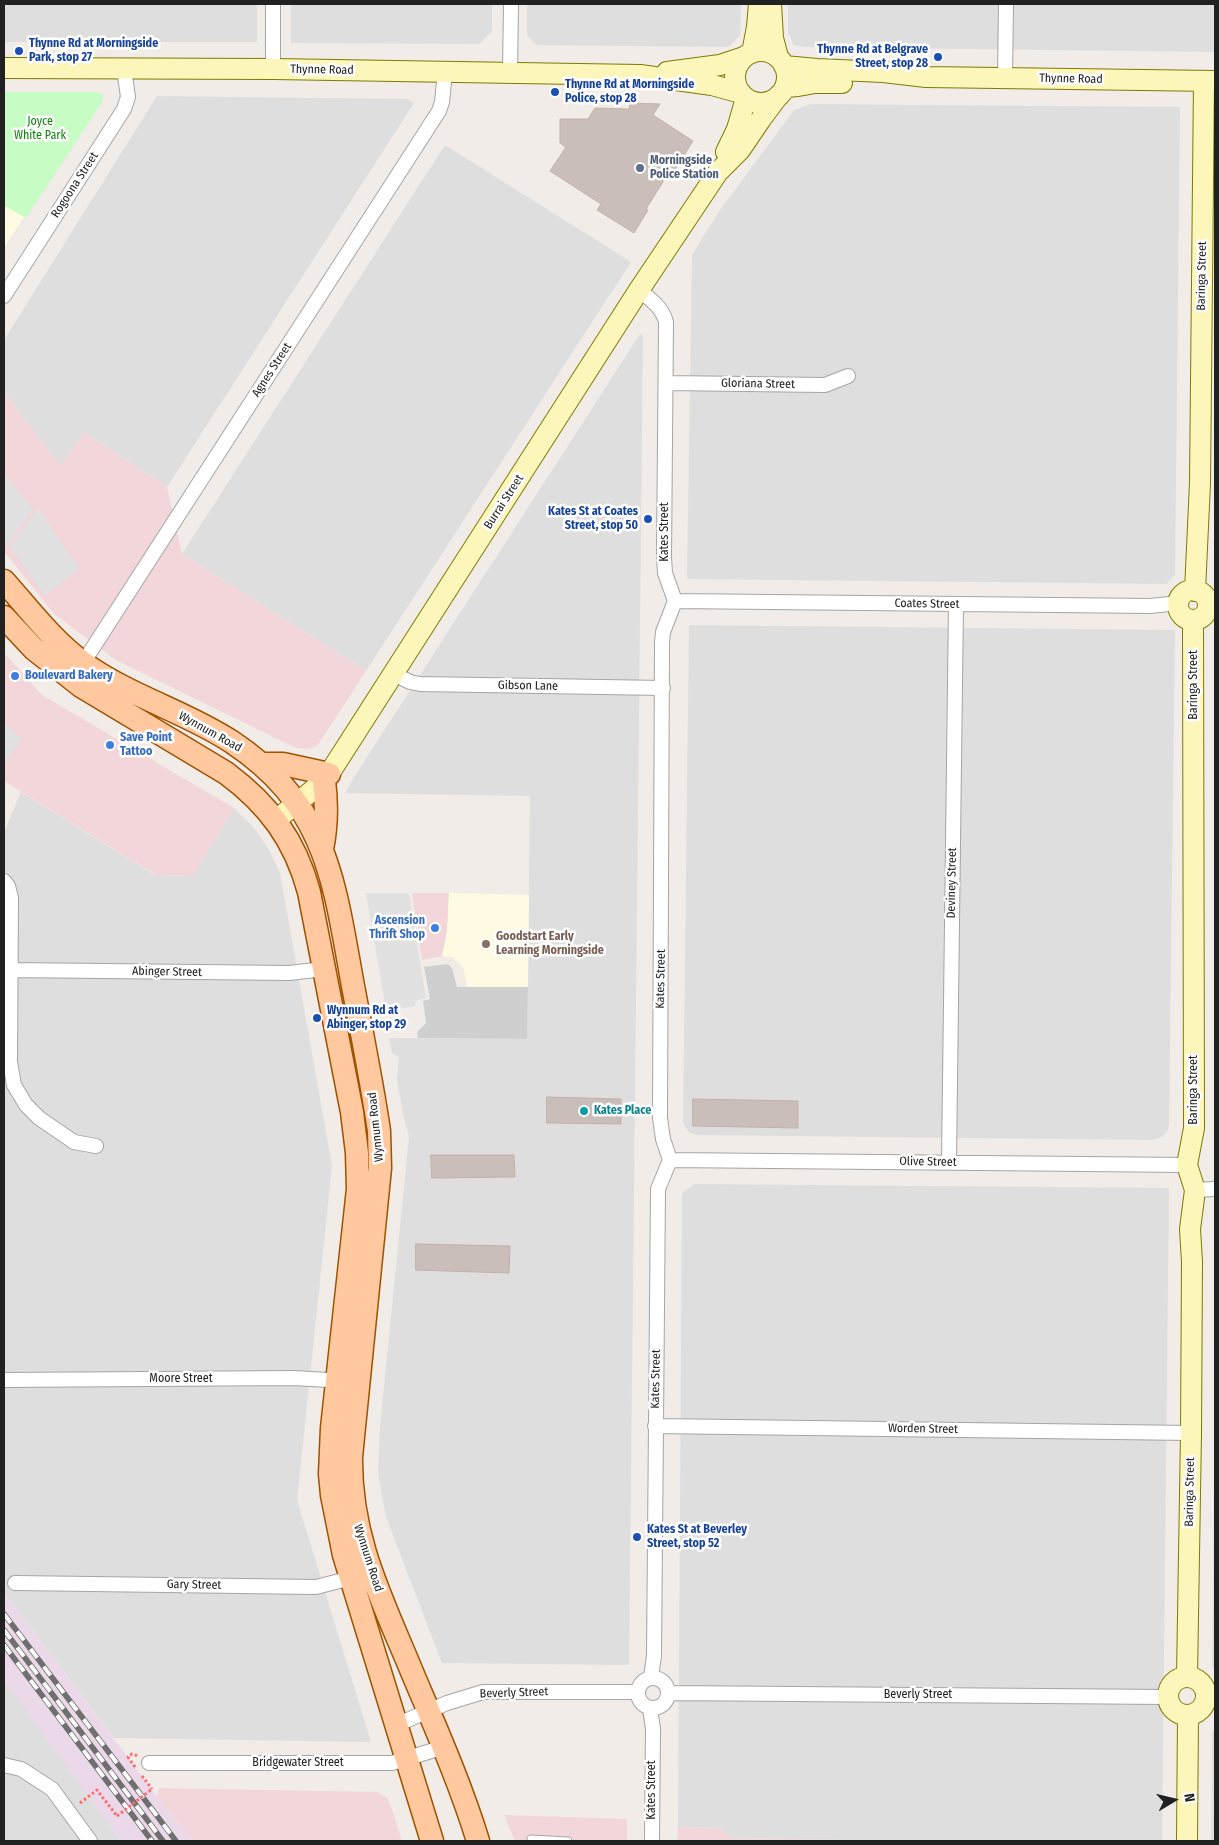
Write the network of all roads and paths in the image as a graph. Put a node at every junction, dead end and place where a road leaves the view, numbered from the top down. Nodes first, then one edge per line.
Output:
1 (273, 4) edge
2 (511, 4) edge
3 (759, 4) edge
4 (771, 4) edge
5 (1006, 4) edge
6 (748, 55) junction
7 (781, 62) junction
8 (4, 68) edge
9 (124, 69) junction
10 (273, 69) junction
11 (445, 72) junction
12 (510, 72) junction
13 (640, 75) junction
14 (926, 77) junction
15 (1005, 78) junction
16 (1210, 81) edge
17 (782, 91) junction
18 (744, 96) junction
19 (718, 172) junction
20 (639, 290) junction
21 (4, 296) edge
22 (848, 376) dead end
23 (666, 382) junction
24 (4, 581) edge
25 (1195, 590) junction
26 (4, 598) edge
27 (675, 601) junction
28 (1179, 603) junction
29 (956, 604) junction
30 (4, 617) edge
31 (1193, 620) junction
32 (19, 634) junction
33 (83, 663) junction
34 (394, 674) junction
35 (663, 688) junction
36 (262, 764) junction
37 (326, 777) junction
38 (297, 804) junction
39 (276, 820) junction
40 (322, 848) junction
41 (4, 881) edge
42 (324, 969) junction
43 (10, 970) junction
44 (96, 1146) dead end
45 (670, 1160) junction
46 (949, 1162) junction
47 (1187, 1165) junction
48 (1215, 1189) edge
49 (1195, 1190) junction
50 (4, 1380) edge
51 (347, 1381) junction
52 (655, 1426) junction
53 (1191, 1433) junction
54 (361, 1575) junction
55 (15, 1583) dead end
56 (651, 1677) junction
57 (1187, 1677) junction
58 (637, 1692) junction
59 (669, 1693) junction
60 (1168, 1697) junction
61 (1210, 1697) edge
62 (650, 1708) junction
63 (428, 1711) junction
64 (1188, 1715) junction
65 (396, 1724) junction
66 (444, 1747) junction
67 (406, 1759) junction
68 (149, 1763) dead end
69 (4, 1765) edge
70 (152, 1789) dead end
71 (68, 1812) junction
72 (481, 1837) edge
73 (531, 1839) dead end
74 (90, 1841) edge
75 (432, 1841) edge
76 (568, 1841) edge
77 (652, 1841) edge
78 (1187, 1841) edge

1 - 10 street
2 - 12 street
3 - 6 street
4 - 7 street
5 - 15 street
6 - 7 street
6 - 13 street, Thynne Road
6 - 18 street
7 - 14 street, Thynne Road
7 - 17 street
8 - 9 street, Thynne Road
9 - 10 street, Thynne Road
9 - 21 street, Rogoona Street
10 - 11 street, Thynne Road
11 - 12 street, Thynne Road
11 - 33 street, Agnes Street
12 - 13 street, Thynne Road
13 - 18 street, Thynne Road
14 - 15 street, Thynne Road
14 - 17 street, Thynne Road
15 - 16 street, Thynne Road
16 - 25 street, Baringa Street
17 - 18 street
17 - 19 street, Burrai Street
18 - 19 street, Burrai Street
19 - 20 street, Burrai Street
20 - 23 street, Kates Street
20 - 34 street, Burrai Street
22 - 23 street, Gloriana Street
23 - 27 street, Kates Street
24 - 33 main road, Wynnum Road
25 - 28 street
25 - 31 street
26 - 32 main road
27 - 29 street, Coates Street
27 - 35 street, Kates Street
28 - 29 street, Coates Street
28 - 31 street
29 - 46 street, Deviney Street
30 - 32 main road, Wynnum Road
31 - 47 street, Baringa Street
32 - 39 main road, Wynnum Road
33 - 36 main road, Wynnum Road
34 - 35 street, Gibson Lane
34 - 37 street, Burrai Street
35 - 45 street, Kates Street
36 - 37 main road
36 - 38 main road, Wynnum Road
37 - 38 street, Burrai Street
37 - 40 main road
38 - 39 street, Burrai Street
38 - 40 main road, Wynnum Road
39 - 42 main road, Wynnum Road
40 - 51 main road, Wynnum Road
41 - 43 street
42 - 43 street, Abinger Street
42 - 51 main road, Wynnum Road
43 - 44 street
45 - 46 street, Olive Street
45 - 52 street, Kates Street
46 - 47 street, Olive Street
47 - 49 street, Baringa Street
48 - 49 street
49 - 53 street, Baringa Street
50 - 51 street, Moore Street
51 - 54 main road, Wynnum Road
52 - 53 street, Worden Street
52 - 56 street, Kates Street
53 - 57 street, Baringa Street
54 - 55 street, Gary Street
54 - 63 main road, Wynnum Road
54 - 65 main road, Wynnum Road
56 - 58 street
56 - 59 street
57 - 60 street
57 - 61 street
58 - 62 street
58 - 63 street, Beverly Street
59 - 60 street, Beverly Street
59 - 62 street
60 - 64 street
61 - 64 street
62 - 77 street, Kates Street
63 - 65 street, Beverly Street
63 - 66 main road, Wynnum Road
64 - 78 street
65 - 67 main road, Wynnum Road
66 - 67 street, Bridgewater Street
66 - 72 main road, Wynnum Road
67 - 68 street, Bridgewater Street
67 - 75 main road, Wynnum Road
69 - 71 street
70 - 71 path, bridge
71 - 74 street
73 - 76 lane

